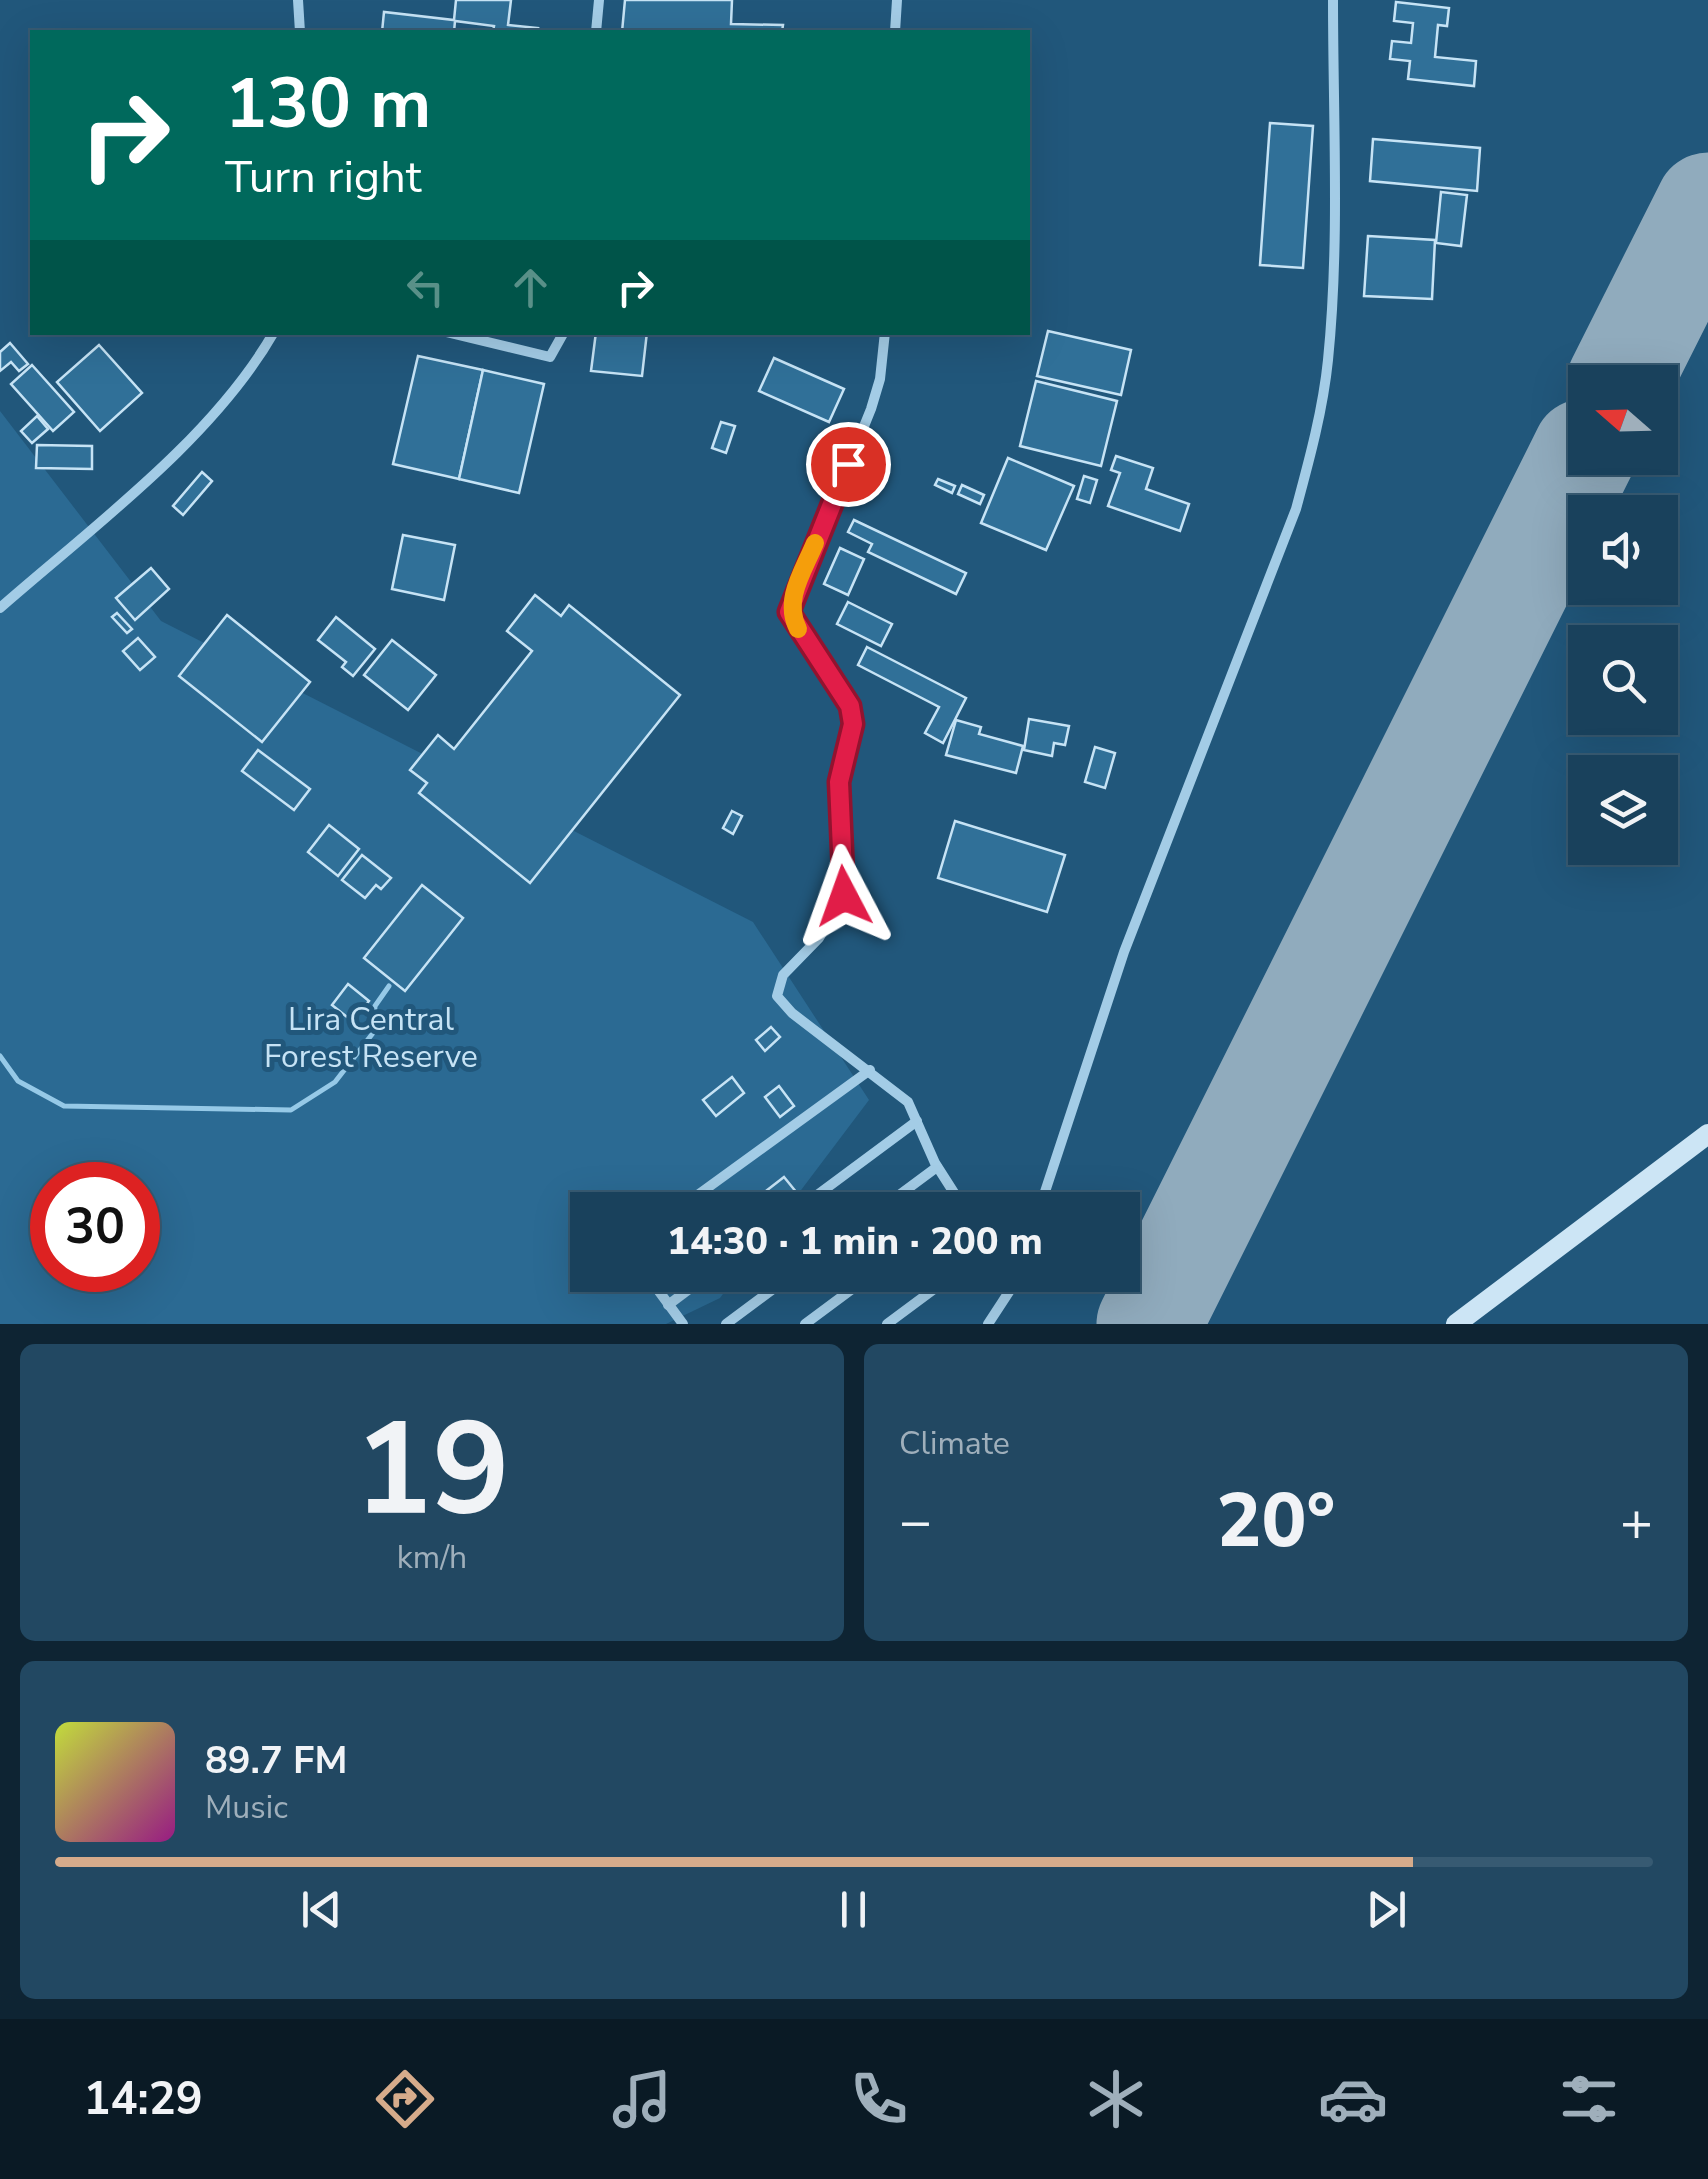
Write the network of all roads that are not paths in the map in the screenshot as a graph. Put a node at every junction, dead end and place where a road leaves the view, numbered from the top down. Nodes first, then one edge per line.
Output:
1 (298, 0) edge
2 (599, 0) edge
3 (897, 0) edge
4 (1333, 0) edge
5 (300, 30) edge
6 (596, 30) edge
7 (895, 30) edge
8 (272, 335) edge
9 (458, 335) edge
10 (562, 335) edge
11 (885, 335) edge
12 (0, 608) edge
13 (870, 1070) junction
14 (917, 1121) junction
15 (1708, 1134) edge
16 (937, 1167) junction
17 (702, 1192) edge
18 (821, 1192) edge
19 (903, 1192) edge
20 (952, 1192) edge
21 (1045, 1192) edge
22 (659, 1292) edge
23 (685, 1292) edge
24 (769, 1292) edge
25 (847, 1292) edge
26 (930, 1292) edge
27 (1008, 1292) edge
28 (668, 1305) junction
29 (683, 1324) edge
30 (726, 1324) edge
31 (805, 1324) edge
32 (887, 1324) edge
33 (988, 1324) edge
34 (1456, 1324) edge

1 - 5 street
2 - 6 street
3 - 7 street
4 - 21 street
8 - 12 street
9 - 10 street
11 - 13 street
13 - 14 street
13 - 17 street
14 - 16 street
14 - 18 street
15 - 34 main road
16 - 19 street
16 - 20 street
22 - 28 street
23 - 28 street
24 - 30 street
25 - 31 street
26 - 32 street
27 - 33 street
28 - 29 street

